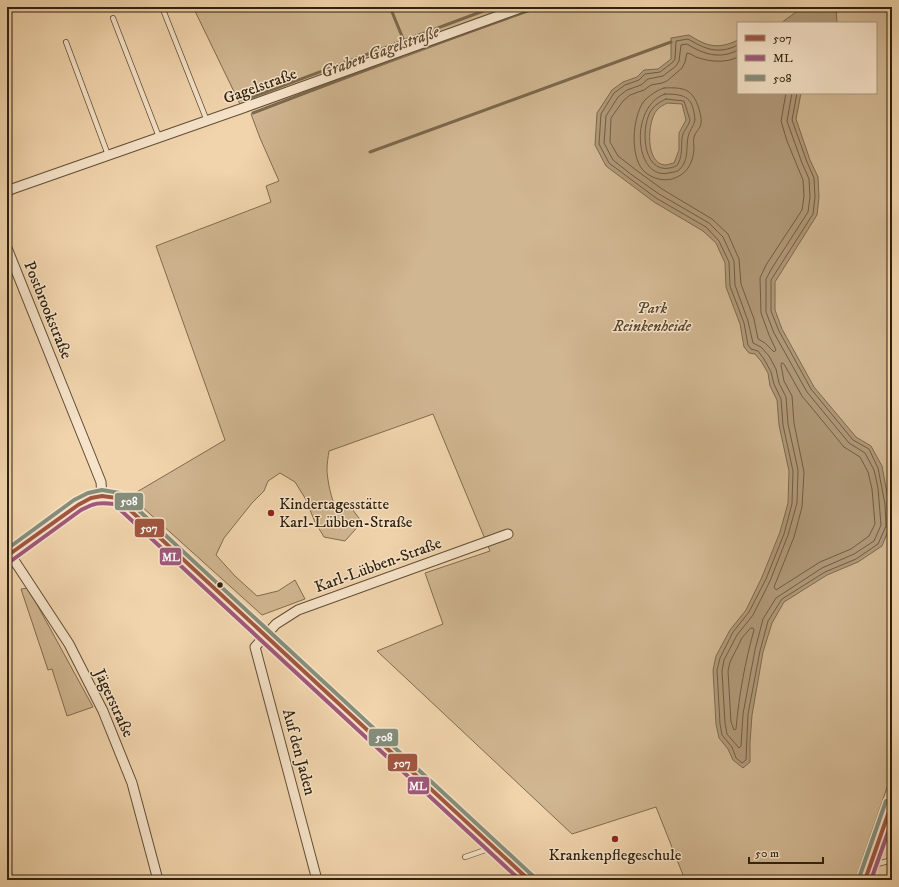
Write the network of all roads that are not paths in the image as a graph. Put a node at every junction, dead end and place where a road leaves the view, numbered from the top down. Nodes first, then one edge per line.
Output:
1 (162, 7) edge
2 (523, 7) edge
3 (113, 18) dead end
4 (66, 42) dead end
5 (207, 120) junction
6 (159, 137) junction
7 (108, 155) junction
8 (7, 192) edge
9 (7, 248) edge
10 (102, 496) junction
11 (508, 534) dead end
12 (8, 555) edge
13 (266, 635) junction
14 (892, 803) edge
15 (494, 847) junction
16 (464, 857) dead end
17 (892, 860) edge
18 (870, 866) junction
19 (158, 880) edge
20 (317, 880) edge
21 (530, 880) edge
22 (865, 880) edge

1 - 5 lane
2 - 5 street, Gagelstraße
3 - 6 lane
4 - 7 lane
5 - 6 street, Gagelstraße
6 - 7 street, Gagelstraße
7 - 8 street, Gagelstraße
9 - 10 street, Postbrookstraße
10 - 12 street
10 - 13 street
11 - 13 street, Karl-Lübben-Straße
12 - 19 street, Jägerstraße
13 - 15 street
13 - 20 street, Auf den Jaden
14 - 18 lane
15 - 16 lane
15 - 21 street
17 - 18 lane
18 - 22 lane

